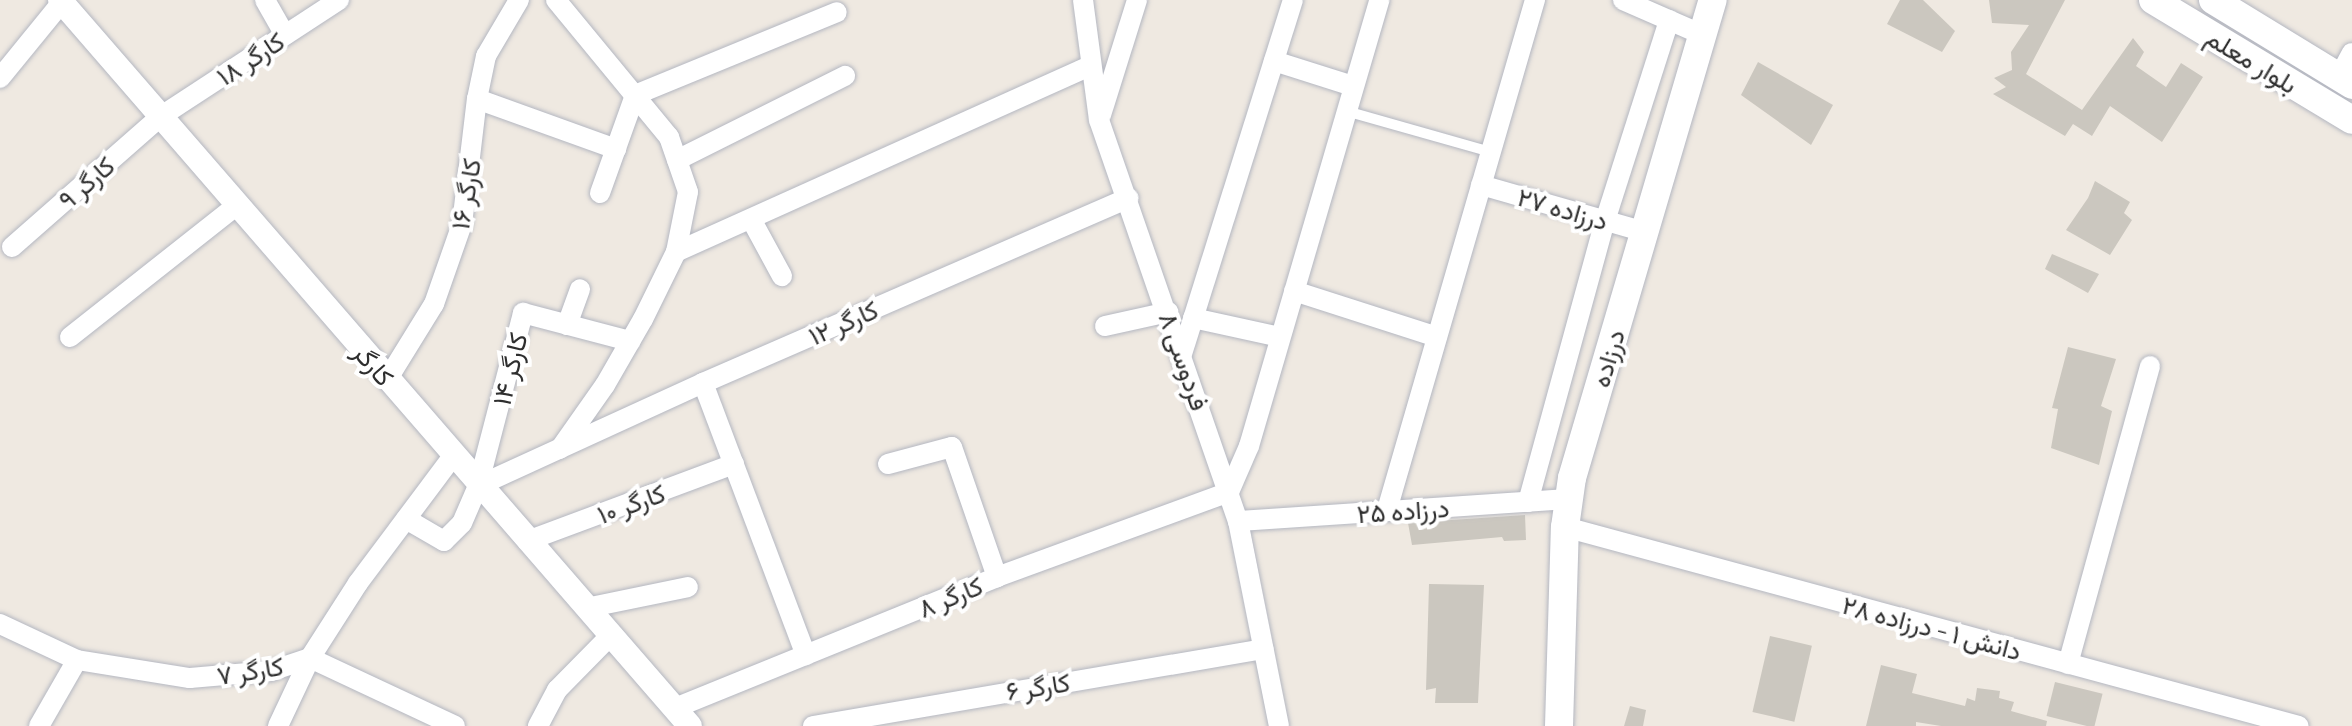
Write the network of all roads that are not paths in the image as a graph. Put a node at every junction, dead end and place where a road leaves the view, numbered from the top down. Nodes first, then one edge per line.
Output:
1 (265, 0) edge
2 (339, 0) edge
3 (519, 0) edge
4 (1083, 0) edge
5 (1137, 0) edge
6 (1293, 0) edge
7 (1379, 0) edge
8 (1535, 0) edge
9 (1623, 0) edge
10 (1713, 0) edge
11 (2153, 0) edge
12 (2214, 0) edge
13 (61, 1) edge
14 (561, 1) edge
15 (837, 12) dead end
16 (1669, 20) junction
17 (285, 35) junction
18 (1703, 35) junction
19 (1274, 61) junction
20 (1090, 66) junction
21 (2348, 72) edge
22 (845, 76) dead end
23 (0, 78) edge
24 (1353, 86) junction
25 (635, 95) junction
26 (477, 99) junction
27 (1346, 111) junction
28 (160, 117) junction
29 (1099, 120) junction
30 (2352, 120) edge
31 (616, 149) junction
32 (1491, 152) junction
33 (677, 160) junction
34 (1481, 185) junction
35 (600, 193) dead end
36 (1128, 198) junction
37 (237, 205) junction
38 (751, 219) junction
39 (1605, 221) junction
40 (1645, 232) junction
41 (12, 247) dead end
42 (676, 252) junction
43 (782, 276) dead end
44 (580, 289) dead end
45 (1294, 291) junction
46 (1168, 312) junction
47 (1193, 318) junction
48 (567, 325) junction
49 (1105, 326) dead end
50 (70, 337) dead end
51 (1280, 337) junction
52 (1437, 337) junction
53 (630, 341) junction
54 (1182, 354) junction
55 (2150, 366) dead end
56 (387, 380) junction
57 (703, 383) junction
58 (560, 449) junction
59 (453, 456) junction
60 (734, 464) junction
61 (888, 464) dead end
62 (478, 486) junction
63 (1229, 492) junction
64 (1569, 499) junction
65 (1528, 502) junction
66 (1387, 510) junction
67 (406, 519) junction
68 (1238, 521) junction
69 (1565, 527) junction
70 (527, 541) junction
71 (997, 577) junction
72 (688, 587) dead end
73 (586, 608) junction
74 (6, 626) edge
75 (610, 636) junction
76 (0, 647) edge
77 (1263, 649) junction
78 (806, 655) junction
79 (310, 658) junction
80 (77, 660) junction
81 (2068, 664) junction
82 (683, 717) edge
83 (39, 726) edge
84 (278, 726) edge
85 (455, 726) edge
86 (538, 726) edge
87 (813, 726) edge
88 (1279, 726) edge
89 (1559, 726) edge
90 (2299, 726) edge

1 - 17 street
2 - 17 street, کارگر ۱۸
3 - 26 street, کارگر ۱۶
4 - 20 street, فردوسی ۸
5 - 29 street
6 - 19 street
7 - 24 street
8 - 32 street
9 - 16 street
10 - 18 main road, درزاده
11 - 30 main road, بلوار معلم
12 - 21 main road, بلوار معلم
13 - 23 street
13 - 28 street, کارگر
14 - 25 street
15 - 25 street
16 - 18 street
16 - 39 street
17 - 28 street, کارگر ۱۸
18 - 40 main road, درزاده
19 - 24 street
19 - 47 street
20 - 29 street, فردوسی ۸
20 - 38 street
22 - 33 street
24 - 27 street
25 - 31 street
25 - 33 street
26 - 31 street
26 - 56 street, کارگر ۱۶
27 - 32 lane
27 - 45 street
28 - 37 street, کارگر
28 - 41 street, کارگر ۹
29 - 36 street, فردوسی ۸
31 - 35 street
32 - 34 street
33 - 42 street
34 - 39 street, درزاده ۲۷
34 - 52 street
36 - 46 street, فردوسی ۸
36 - 57 street, کارگر ۱۲
37 - 50 street
37 - 56 street, کارگر
38 - 42 street
38 - 43 street
39 - 40 street, درزاده ۲۷
39 - 65 street
40 - 64 main road, درزاده
42 - 53 street
44 - 48 street
45 - 51 street
45 - 52 street
46 - 49 street
46 - 54 street, فردوسی ۸
47 - 51 street
47 - 54 street
48 - 53 street, کارگر ۱۴
48 - 62 street, کارگر ۱۴
51 - 63 street
52 - 66 street
53 - 58 street
54 - 63 street, فردوسی ۸
55 - 81 street
56 - 59 street, کارگر
57 - 58 street, کارگر ۱۲
57 - 60 street
58 - 62 street, کارگر ۱۲
59 - 62 street, کارگر
59 - 67 street, کارگر ۷
60 - 70 street, کارگر ۱۰
60 - 78 street
61 - 71 street
62 - 67 street
62 - 70 street, کارگر
63 - 68 street, فردوسی ۸
63 - 71 street, کارگر ۸
64 - 65 street, درزاده ۲۵
64 - 69 main road, درزاده
65 - 66 street, درزاده ۲۵
66 - 68 street, درزاده ۲۵
67 - 79 street, کارگر ۷
68 - 77 street, فردوسی ۸
69 - 81 street, دانش ۱ - درزاده ۲۸
69 - 89 main road, درزاده
70 - 73 street, کارگر
71 - 78 street, کارگر ۸
72 - 73 street
73 - 75 street, کارگر
74 - 76 street
74 - 80 street, کارگر ۷
75 - 82 street, کارگر
75 - 86 street
77 - 87 street, کارگر ۶
77 - 88 street, فردوسی ۸
78 - 82 street, کارگر ۸
79 - 80 street, کارگر ۷
79 - 84 street
79 - 85 street
80 - 83 street
81 - 90 street, دانش ۱ - درزاده ۲۸

